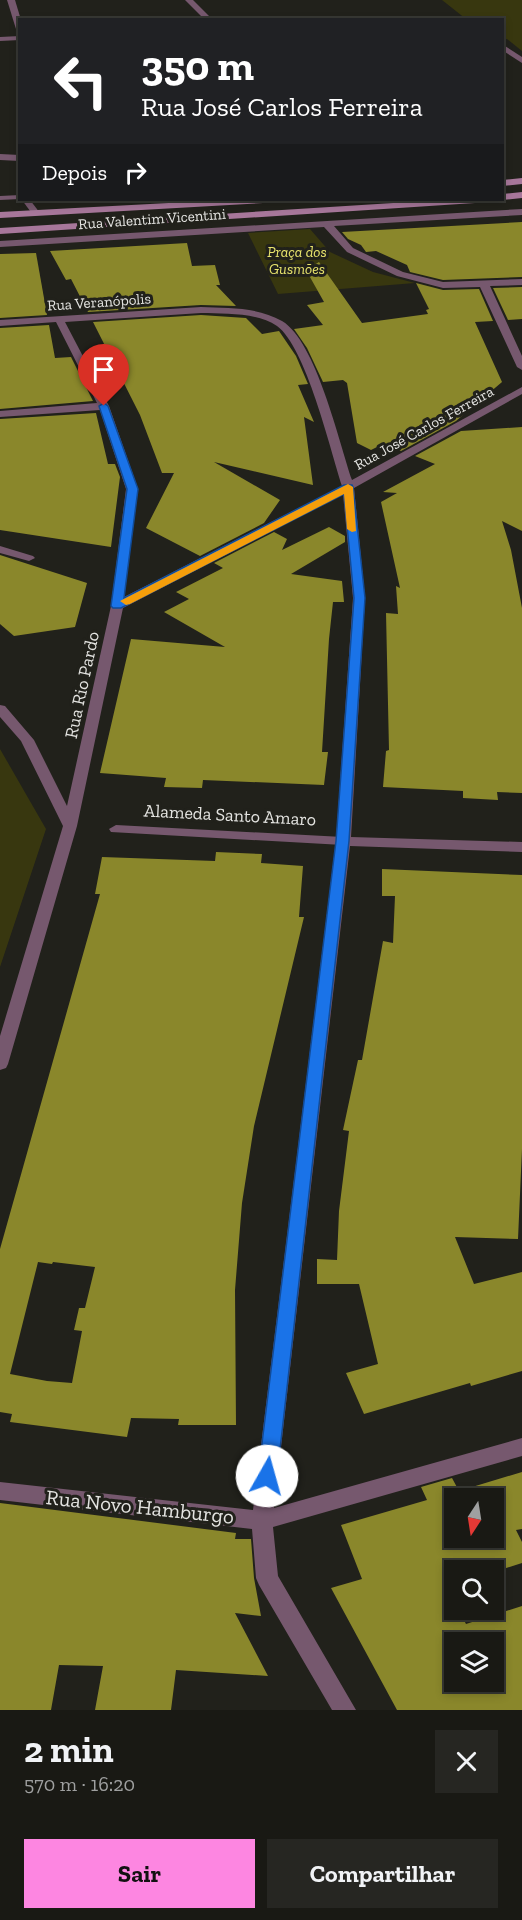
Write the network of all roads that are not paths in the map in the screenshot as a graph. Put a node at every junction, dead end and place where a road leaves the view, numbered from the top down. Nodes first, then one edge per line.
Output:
1 (11, 0) edge
2 (189, 0) edge
3 (208, 18) edge
4 (18, 23) edge
5 (18, 38) edge
6 (0, 39) edge
7 (504, 48) edge
8 (522, 61) edge
9 (0, 157) edge
10 (18, 158) edge
11 (522, 182) edge
12 (504, 183) edge
13 (522, 195) edge
14 (18, 197) edge
15 (504, 197) edge
16 (0, 198) edge
17 (27, 201) edge
18 (206, 201) edge
19 (445, 201) edge
20 (415, 202) edge
21 (522, 212) edge
22 (36, 213) junction
23 (0, 215) edge
24 (326, 223) junction
25 (0, 231) edge
26 (0, 244) edge
27 (522, 282) edge
28 (484, 284) junction
29 (59, 319) junction
30 (0, 323) edge
31 (522, 367) edge
32 (522, 390) edge
33 (104, 406) junction
34 (0, 414) edge
35 (348, 487) junction
36 (0, 549) edge
37 (29, 558) dead end
38 (117, 606) junction
39 (0, 709) edge
40 (70, 826) junction
41 (116, 829) dead end
42 (343, 841) junction
43 (522, 847) edge
44 (0, 1064) edge
45 (522, 1447) edge
46 (0, 1491) edge
47 (262, 1521) junction
48 (345, 1710) edge

1 - 4 street
2 - 3 street
5 - 6 street
7 - 8 street
9 - 10 street
11 - 12 main road
13 - 15 main road
14 - 16 lane
17 - 22 lane
18 - 22 main road
19 - 20 main road
20 - 25 main road
21 - 24 street, Rua Valentim Vicentini
22 - 23 main road
24 - 26 street, Rua Valentim Vicentini
24 - 28 street
27 - 28 street
28 - 31 street
29 - 30 street, Rua Veranópolis
29 - 33 street, Rua Rio Pardo
29 - 35 street, Rua Veranópolis
32 - 35 street, Rua José Carlos Ferreira
33 - 34 street
33 - 38 street, Rua Rio Pardo
35 - 38 street, Rua José Carlos Ferreira
35 - 42 street, Rua Veranópolis
36 - 37 lane
38 - 40 street, Rua Rio Pardo
39 - 40 street
40 - 44 street, Rua Rio Pardo
41 - 42 lane, Alameda Santo Amaro
42 - 43 street, Alameda Santo Amaro
42 - 47 street, Rua Veranópolis
45 - 47 street, Rua Novo Hamburgo
46 - 47 street, Rua Novo Hamburgo
47 - 48 street, Rua Veranópolis

